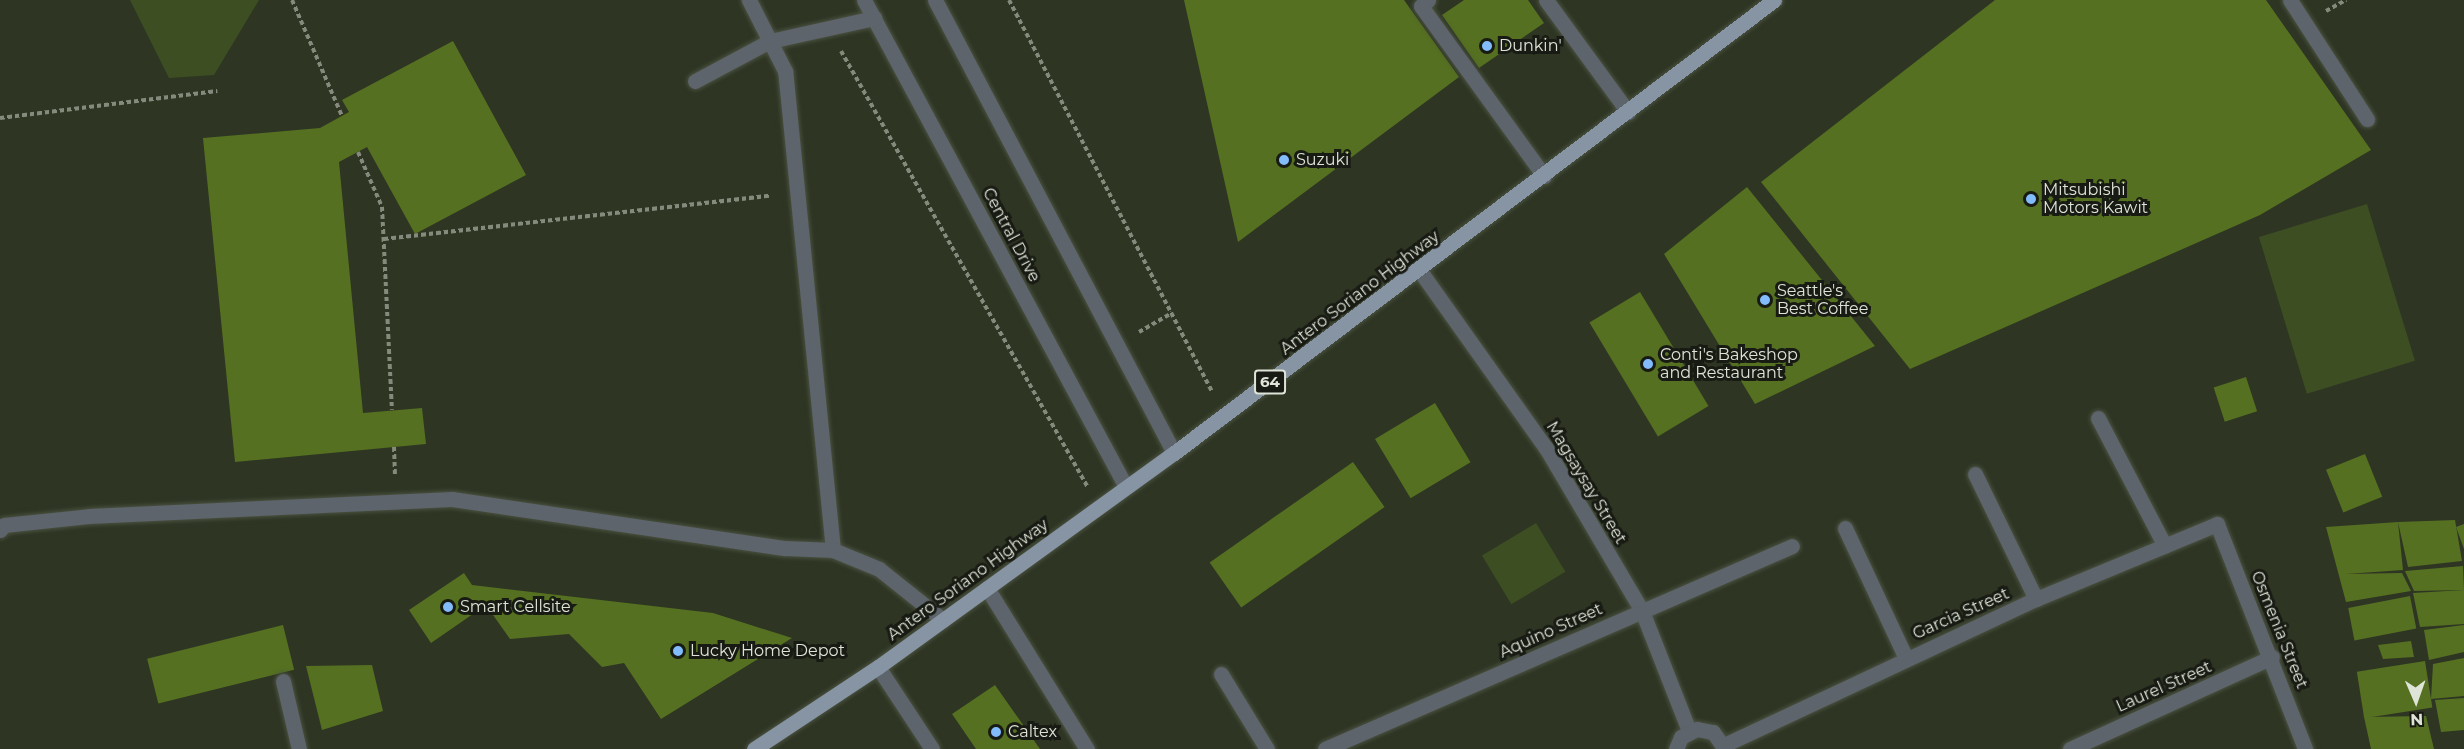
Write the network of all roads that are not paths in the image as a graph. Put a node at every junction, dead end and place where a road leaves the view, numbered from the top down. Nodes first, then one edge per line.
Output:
1 (749, 0) edge
2 (864, 0) edge
3 (935, 0) edge
4 (1428, 0) edge
5 (1546, 0) edge
6 (1774, 0) edge
7 (2290, 0) edge
8 (874, 18) junction
9 (771, 41) junction
10 (694, 81) dead end
11 (1628, 112) junction
12 (2367, 119) dead end
13 (1544, 176) junction
14 (1420, 271) junction
15 (2098, 418) dead end
16 (1174, 453) junction
17 (1975, 474) dead end
18 (1126, 487) junction
19 (2217, 524) joint
20 (1845, 528) dead end
21 (0, 530) edge
22 (1792, 546) dead end
23 (2165, 546) junction
24 (833, 550) junction
25 (987, 588) junction
26 (2036, 599) junction
27 (1642, 611) junction
28 (943, 620) junction
29 (2272, 657) junction
30 (1906, 658) junction
31 (878, 667) junction
32 (1221, 674) dead end
33 (284, 681) dead end
34 (1689, 731) junction
35 (1724, 747) edge
36 (299, 749) edge
37 (754, 749) edge
38 (932, 749) edge
39 (1087, 749) edge
40 (1267, 749) edge
41 (1325, 749) edge
42 (1676, 749) edge
43 (2070, 749) edge
44 (2305, 749) edge

1 - 9 street
2 - 8 street, Central Drive
3 - 16 street
4 - 13 street
5 - 11 street
6 - 11 main road, Antero Soriano Highway / 64
7 - 12 street
8 - 9 street
8 - 18 street, Central Drive
9 - 10 street
9 - 24 street
11 - 13 main road, Antero Soriano Highway / 64
13 - 14 main road, Antero Soriano Highway / 64
14 - 16 main road, Antero Soriano Highway / 64
14 - 27 street, Magsaysay Street
15 - 23 street
16 - 18 main road, Antero Soriano Highway / 64
17 - 26 street
18 - 25 main road, Antero Soriano Highway / 64
19 - 23 street, Garcia Street
19 - 29 street, Osmenia Street
20 - 30 street
21 - 24 street
22 - 27 street, Aquino Street
23 - 26 street, Garcia Street
24 - 28 street
25 - 28 main road, Antero Soriano Highway / 64
25 - 39 street
26 - 30 street, Garcia Street
27 - 34 street, Magsaysay Street
27 - 41 street, Aquino Street
28 - 31 main road, Antero Soriano Highway / 64
29 - 43 street, Laurel Street
29 - 44 street, Osmenia Street
30 - 35 street, Garcia Street
31 - 37 main road, Antero Soriano Highway / 64
31 - 38 street
32 - 40 street
33 - 36 street
34 - 35 street
34 - 42 street

